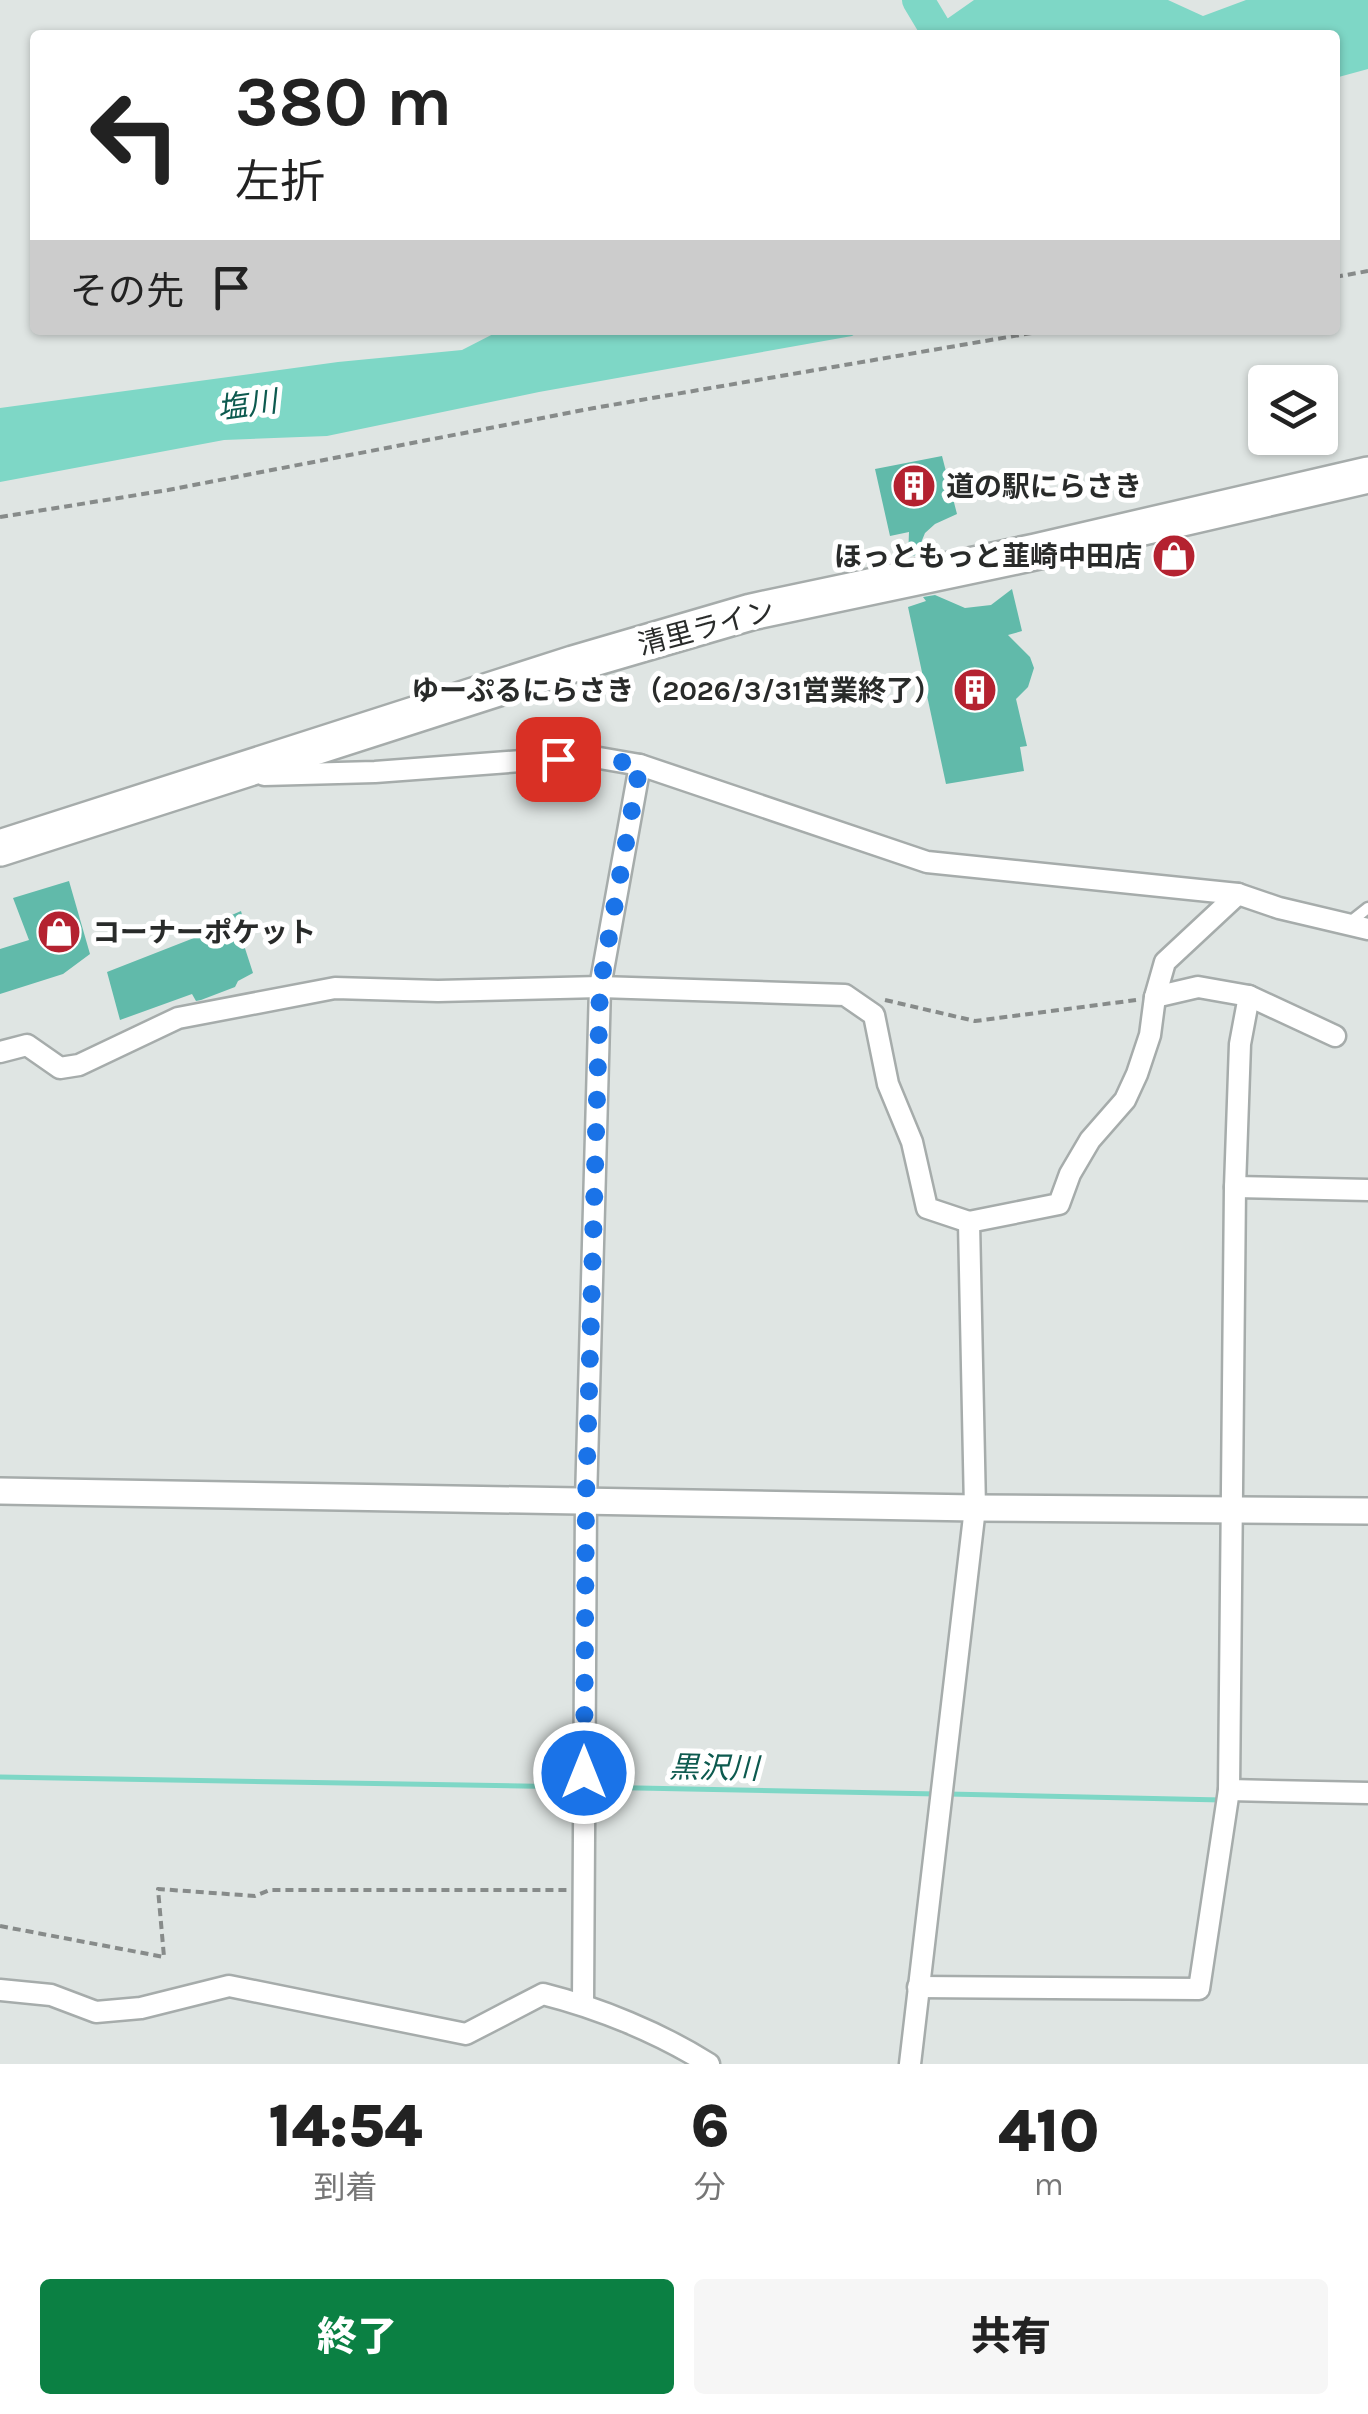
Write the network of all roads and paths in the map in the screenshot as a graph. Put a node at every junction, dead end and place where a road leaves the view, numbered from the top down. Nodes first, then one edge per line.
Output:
1 (1368, 271) edge
2 (1340, 276) edge
3 (1020, 335) edge
4 (1368, 475) edge
5 (0, 517) edge
6 (640, 765) junction
7 (227, 776) junction
8 (0, 848) edge
9 (1238, 894) junction
10 (1368, 908) edge
11 (1346, 925) junction
12 (1368, 929) edge
13 (600, 987) junction
14 (1249, 996) junction
15 (1155, 997) junction
16 (883, 1000) dead end
17 (1335, 1036) dead end
18 (0, 1052) edge
19 (1235, 1186) junction
20 (1368, 1190) edge
21 (969, 1222) junction
22 (0, 1491) edge
23 (586, 1500) junction
24 (975, 1508) junction
25 (1234, 1510) junction
26 (1368, 1511) edge
27 (1230, 1790) junction
28 (1368, 1792) edge
29 (584, 1890) junction
30 (0, 1926) edge
31 (918, 1986) junction
32 (0, 1990) edge
33 (584, 2004) junction
34 (709, 2064) edge
35 (910, 2064) edge

1 - 2 path
3 - 5 path
4 - 7 highway, 清里ライン
6 - 7 street
6 - 9 street
6 - 13 street
7 - 8 highway, 清里ライン
9 - 11 street
9 - 15 street
10 - 11 lane
11 - 12 street
13 - 18 street
13 - 21 street
13 - 23 street
14 - 15 street
14 - 17 street
14 - 19 street
15 - 16 path
15 - 21 street
19 - 20 street
19 - 25 street
21 - 24 street
22 - 23 street
23 - 24 street
23 - 29 street
24 - 25 street
24 - 31 street
25 - 26 street
25 - 27 street
27 - 28 street
27 - 31 street
29 - 30 path
29 - 33 street
31 - 35 street
32 - 33 street
33 - 34 street

